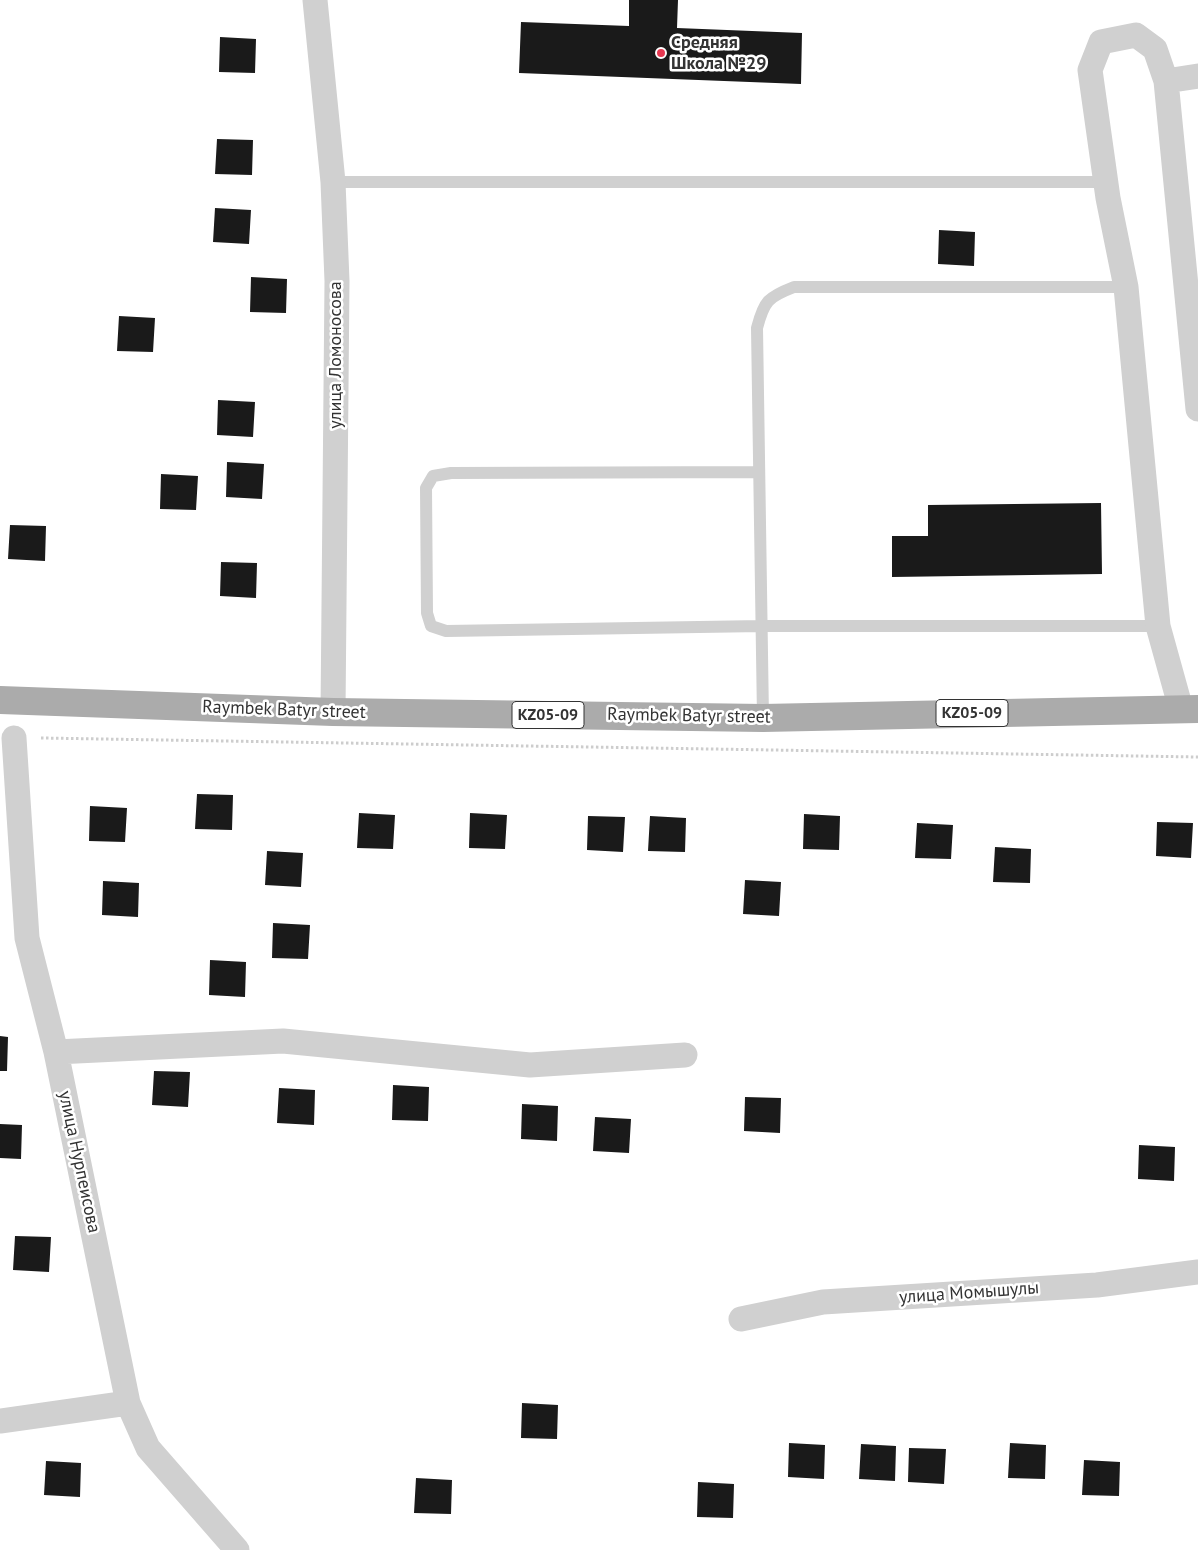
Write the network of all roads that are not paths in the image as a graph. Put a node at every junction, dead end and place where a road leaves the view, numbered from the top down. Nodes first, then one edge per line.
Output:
1 (314, 0) edge
2 (1198, 76) edge
3 (1166, 81) junction
4 (333, 182) junction
5 (1106, 182) junction
6 (1126, 287) junction
7 (1198, 409) edge
8 (759, 472) junction
9 (762, 626) junction
10 (1158, 626) junction
11 (0, 700) edge
12 (1189, 709) edge
13 (333, 712) junction
14 (763, 718) junction
15 (14, 738) road end
16 (56, 1052) junction
17 (685, 1055) dead end
18 (1198, 1272) edge
19 (741, 1319) dead end
20 (128, 1403) junction
21 (0, 1422) edge
22 (236, 1550) edge

1 - 4 street, улица Ломоносова
2 - 3 street
3 - 5 street
3 - 7 street
4 - 5 lane
4 - 13 street, улица Ломоносова
5 - 6 street
6 - 8 lane
6 - 10 street
8 - 9 lane
8 - 9 lane
9 - 10 lane
9 - 14 lane
10 - 12 street
11 - 13 main road, Raymbek Batyr street / KZ05-09
12 - 14 main road, Raymbek Batyr street / KZ05-09
13 - 14 main road, Raymbek Batyr street / KZ05-09
15 - 16 street, улица Нурпеисова
16 - 17 street
16 - 20 street, улица Нурпеисова
18 - 19 street, улица Момышулы
20 - 21 street
20 - 22 street, улица Нурпеисова

